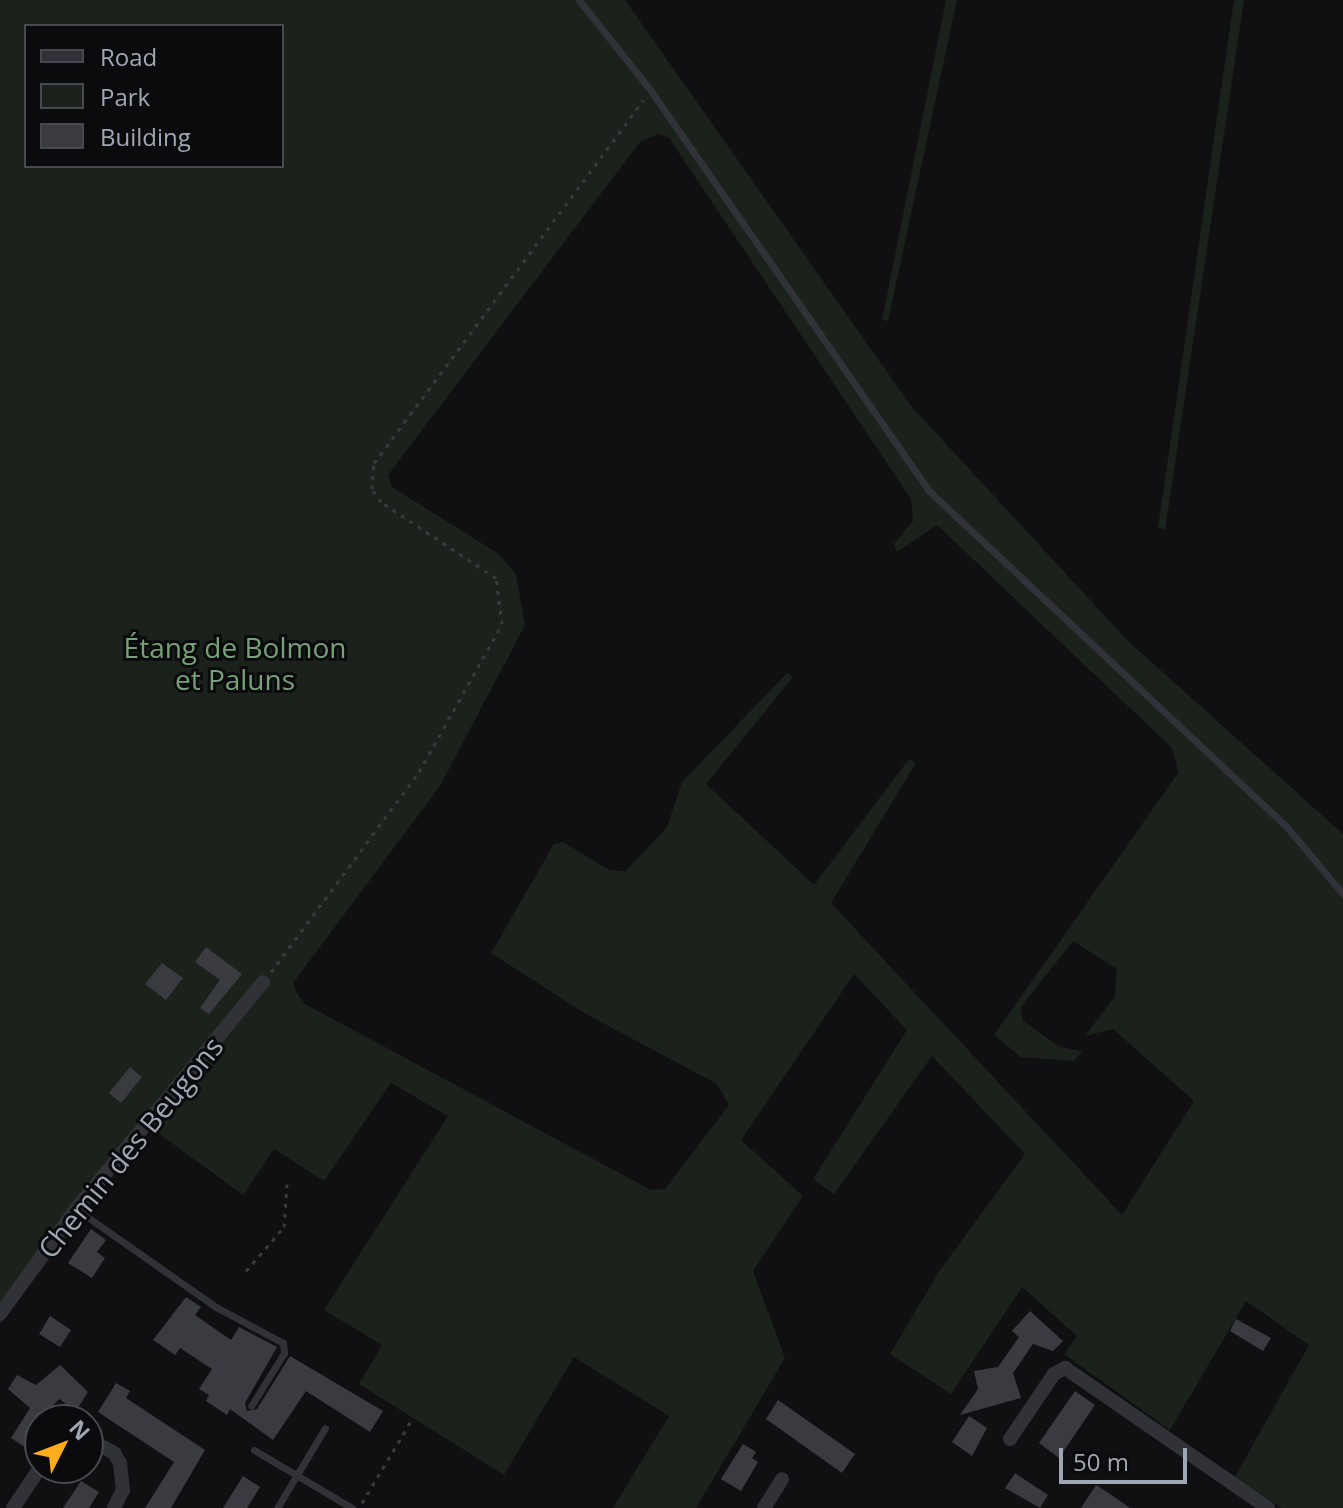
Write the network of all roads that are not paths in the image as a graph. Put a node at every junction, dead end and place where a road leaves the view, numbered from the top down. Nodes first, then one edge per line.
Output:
1 (579, 0) edge
2 (1343, 894) edge
3 (263, 982) road end
4 (76, 1209) junction
5 (0, 1314) edge
6 (251, 1406) dead end
7 (325, 1428) dead end
8 (1010, 1439) dead end
9 (104, 1448) edge
10 (254, 1450) dead end
11 (297, 1476) junction
12 (782, 1479) dead end
13 (29, 1484) edge
14 (13, 1508) edge
15 (114, 1508) edge
16 (277, 1508) edge
17 (352, 1508) edge
18 (764, 1508) edge
19 (1268, 1508) edge

1 - 2 lane
3 - 4 street, Chemin des Beugons
4 - 5 street, Chemin des Beugons
4 - 6 lane
7 - 11 lane
8 - 19 street
9 - 15 street
10 - 11 lane
11 - 16 lane
11 - 17 lane
12 - 18 street
13 - 14 street

